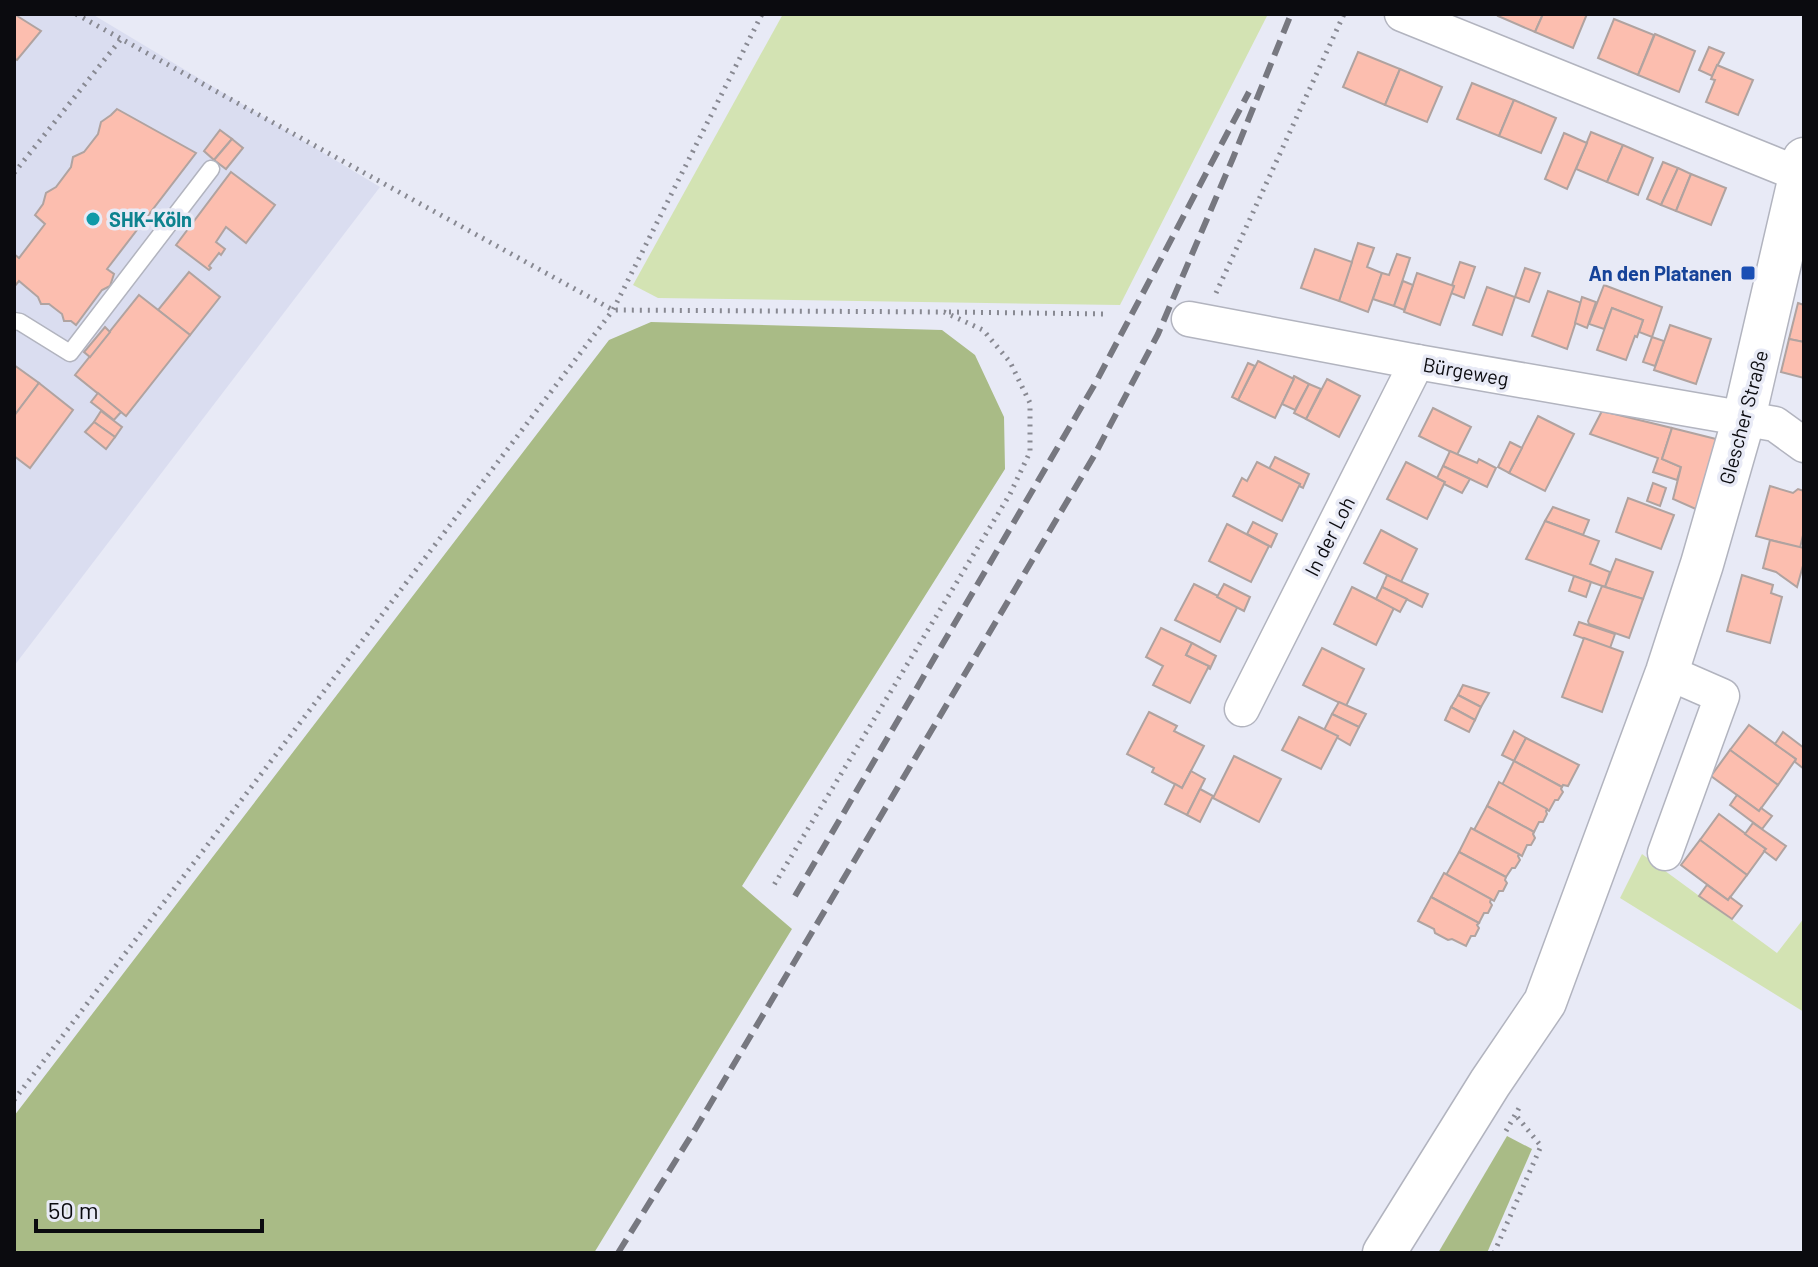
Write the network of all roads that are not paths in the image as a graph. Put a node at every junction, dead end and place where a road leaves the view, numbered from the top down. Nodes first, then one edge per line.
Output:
1 (1402, 14) edge
2 (1802, 167) edge
3 (211, 169) dead end
4 (14, 321) edge
5 (1200, 321) road end
6 (1417, 362) junction
7 (1744, 418) junction
8 (1804, 445) edge
9 (1667, 672) junction
10 (1242, 709) dead end
11 (1665, 853) dead end
12 (1384, 1253) edge

1 - 2 street
2 - 7 street, Glescher Straße
3 - 4 lane
5 - 6 street, Bürgeweg
6 - 7 street, Bürgeweg
6 - 10 street, In der Loh
7 - 8 street, Bürgeweg
7 - 9 street, Glescher Straße
9 - 11 street
9 - 12 street, Glescher Straße

